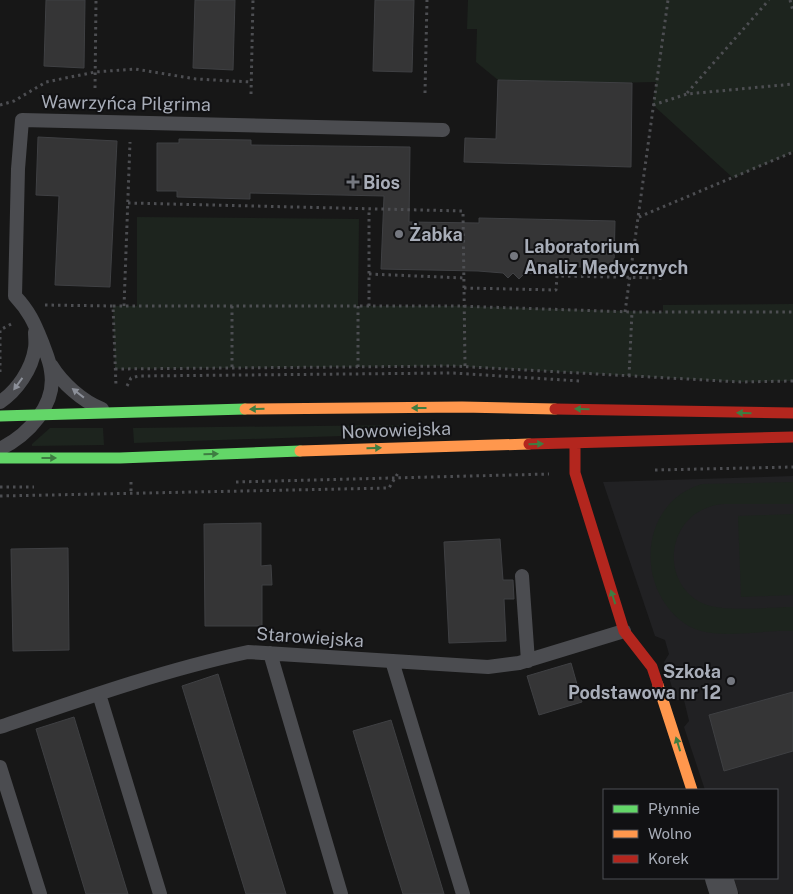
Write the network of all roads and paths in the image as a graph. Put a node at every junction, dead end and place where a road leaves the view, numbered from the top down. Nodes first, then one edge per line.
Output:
1 (96, 0) edge
2 (253, 0) edge
3 (427, 0) edge
4 (668, 0) edge
5 (769, 0) edge
6 (790, 0) edge
7 (793, 11) edge
8 (95, 72) junction
9 (252, 82) junction
10 (793, 84) edge
11 (95, 88) dead end
12 (425, 92) dead end
13 (251, 94) dead end
14 (686, 94) junction
15 (0, 105) edge
16 (653, 105) junction
17 (130, 122) junction
18 (443, 130) dead end
19 (793, 152) edge
20 (128, 203) junction
21 (369, 209) junction
22 (638, 217) junction
23 (369, 274) junction
24 (630, 277) junction
25 (464, 278) junction
26 (663, 278) dead end
27 (464, 288) junction
28 (113, 306) junction
29 (124, 306) junction
30 (232, 306) junction
31 (358, 306) junction
32 (369, 306) junction
33 (464, 306) junction
34 (625, 312) junction
35 (632, 312) junction
36 (793, 312) edge
37 (32, 320) junction
38 (48, 360) junction
39 (465, 366) junction
40 (358, 367) junction
41 (232, 368) junction
42 (0, 372) edge
43 (629, 376) junction
44 (793, 381) edge
45 (0, 402) edge
46 (117, 413) junction
47 (793, 414) edge
48 (0, 416) edge
49 (41, 416) junction
50 (793, 437) edge
51 (575, 443) junction
52 (0, 449) edge
53 (0, 458) edge
54 (793, 467) edge
55 (400, 468) dead end
56 (649, 470) dead end
57 (575, 473) junction
58 (396, 478) junction
59 (229, 482) dead end
60 (126, 484) dead end
61 (131, 484) dead end
62 (37, 486) dead end
63 (0, 487) edge
64 (0, 496) edge
65 (522, 576) dead end
66 (624, 631) junction
67 (270, 653) junction
68 (392, 661) junction
69 (528, 661) junction
70 (98, 694) junction
71 (0, 727) edge
72 (0, 767) edge
73 (692, 789) edge
74 (719, 879) edge
75 (40, 894) edge
76 (160, 894) edge
77 (341, 894) edge
78 (463, 894) edge
79 (724, 894) edge

1 - 8 path
2 - 9 path
3 - 12 path
4 - 16 path
5 - 14 path
6 - 7 path
8 - 9 path
8 - 11 path
8 - 15 path
9 - 13 path
10 - 14 path
14 - 16 path
16 - 22 path
17 - 18 lane, Wawrzyńca Pilgrima
17 - 20 path
17 - 37 lane, Wawrzyńca Pilgrima
19 - 22 path
20 - 21 path
20 - 29 path
21 - 23 path
21 - 25 path
22 - 24 path
23 - 25 path
23 - 32 path
24 - 26 path
24 - 27 path
24 - 34 path
25 - 27 path
27 - 33 path
28 - 29 path
28 - 37 path
28 - 41 path
29 - 30 path
30 - 31 path
30 - 41 path
31 - 32 path
31 - 40 path
32 - 33 path
33 - 34 path
33 - 39 path
34 - 35 path
35 - 36 path
35 - 43 path
37 - 38 lane, Wawrzyńca Pilgrima
37 - 42 path
37 -> 45 lane
46 -> 38 lane, Wawrzyńca Pilgrima
38 - 49 lane, Wawrzyńca Pilgrima
39 - 40 path
39 - 43 path
40 - 41 path
43 - 44 path
47 -> 46 street, Nowowiejska
46 - 49 street, Nowowiejska
48 - 49 street, Nowowiejska
49 - 52 lane, Wawrzyńca Pilgrima
50 - 51 street, Nowowiejska
53 -> 51 street, Nowowiejska
51 - 57 street
54 - 56 path
55 - 58 path
57 - 58 path
66 -> 57 street
58 - 59 path
58 - 64 path
60 - 61 path
62 - 63 path
65 - 69 lane
66 - 69 lane, Starowiejska
73 -> 66 street
67 - 68 lane, Starowiejska
67 - 70 lane, Starowiejska
67 - 77 lane
68 - 69 lane, Starowiejska
68 - 78 lane
70 - 71 lane, Starowiejska
70 - 76 lane
72 - 75 lane
74 - 79 street

